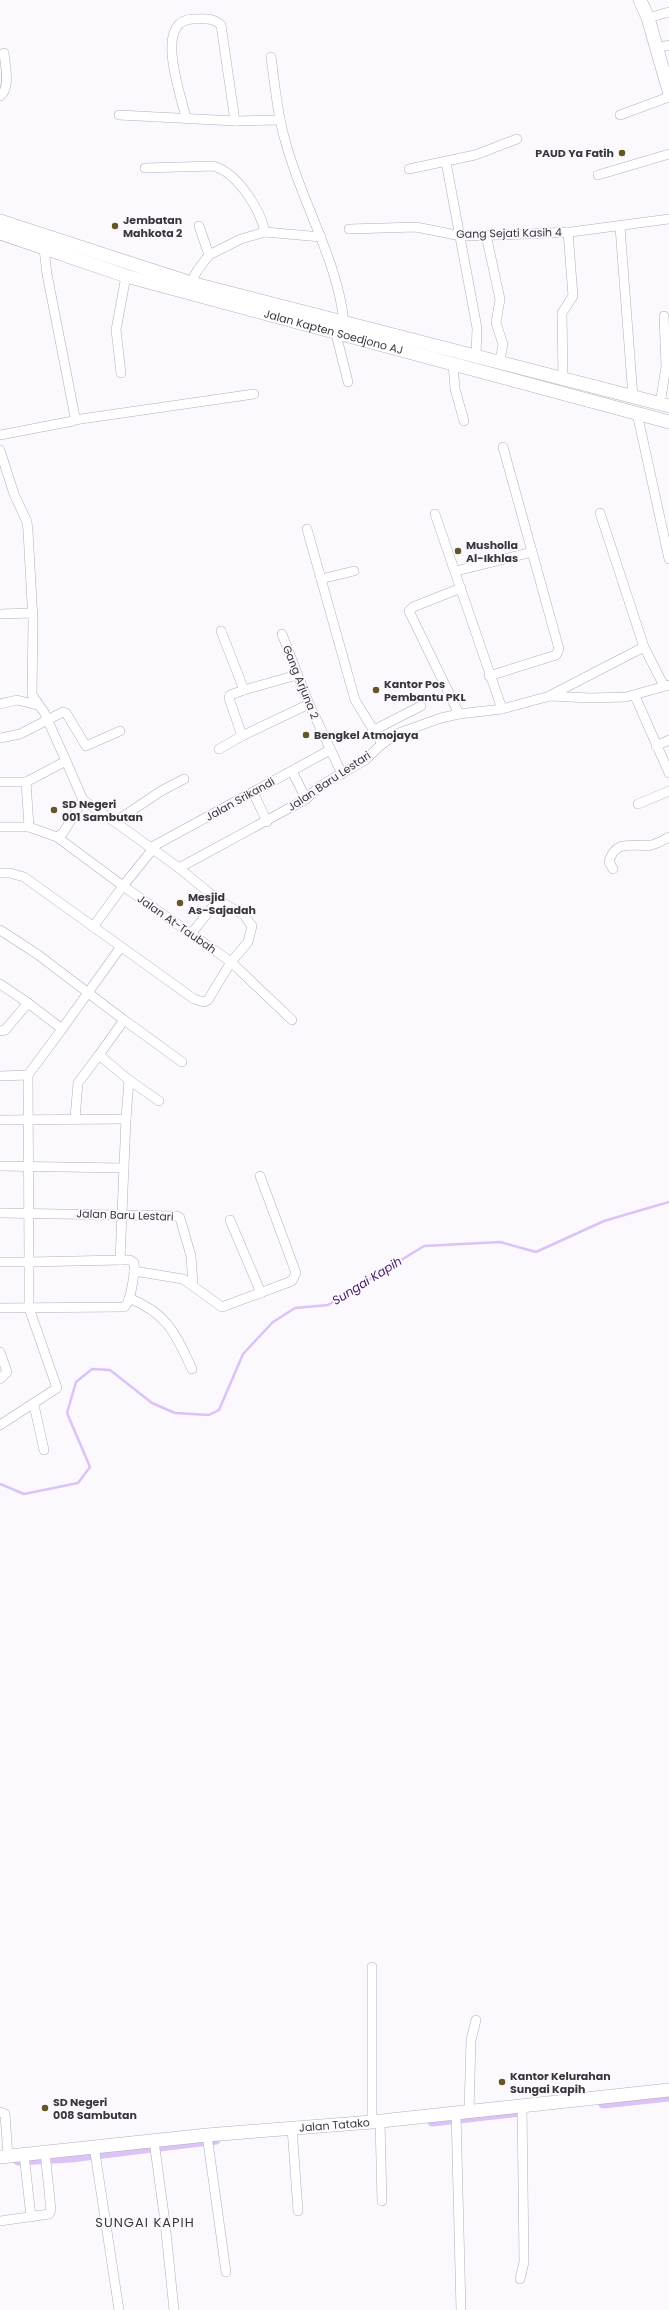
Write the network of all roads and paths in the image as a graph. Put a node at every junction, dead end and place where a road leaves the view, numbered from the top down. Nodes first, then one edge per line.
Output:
1 (640, 0) edge
2 (669, 12) edge
3 (648, 18) junction
4 (663, 47) edge
5 (4, 53) dead end
6 (271, 57) dead end
7 (669, 91) edge
8 (0, 96) edge
9 (669, 97) edge
10 (620, 114) dead end
11 (119, 115) dead end
12 (186, 118) junction
13 (236, 120) junction
14 (280, 120) junction
15 (516, 138) dead end
16 (669, 154) edge
17 (446, 162) junction
18 (145, 168) dead end
19 (409, 169) dead end
20 (598, 175) dead end
21 (669, 219) edge
22 (0, 221) edge
23 (199, 226) dead end
24 (620, 227) junction
25 (348, 229) dead end
26 (265, 232) junction
27 (568, 232) junction
28 (0, 233) edge
29 (486, 235) junction
30 (320, 236) junction
31 (461, 236) junction
32 (44, 249) junction
33 (209, 255) junction
34 (126, 276) junction
35 (191, 283) junction
36 (664, 316) dead end
37 (323, 317) junction
38 (344, 322) junction
39 (321, 330) junction
40 (336, 334) junction
41 (476, 355) junction
42 (500, 362) junction
43 (453, 363) junction
44 (121, 373) dead end
45 (563, 378) junction
46 (348, 382) dead end
47 (254, 394) dead end
48 (632, 397) junction
49 (664, 405) edge
50 (637, 413) junction
51 (74, 420) junction
52 (464, 421) dead end
53 (669, 422) edge
54 (0, 435) edge
55 (503, 447) dead end
56 (0, 450) edge
57 (600, 513) dead end
58 (436, 514) dead end
59 (307, 529) dead end
60 (532, 552) junction
61 (669, 559) edge
62 (354, 570) dead end
63 (456, 571) junction
64 (321, 579) junction
65 (461, 588) junction
66 (33, 613) junction
67 (0, 614) edge
68 (221, 631) dead end
69 (282, 634) dead end
70 (644, 647) junction
71 (297, 675) junction
72 (489, 676) junction
73 (667, 685) edge
74 (244, 690) junction
75 (550, 696) junction
76 (635, 696) junction
77 (0, 704) edge
78 (309, 704) junction
79 (37, 705) junction
80 (421, 706) dead end
81 (502, 709) junction
82 (459, 714) junction
83 (47, 722) junction
84 (120, 731) dead end
85 (372, 731) junction
86 (242, 736) junction
87 (0, 738) edge
88 (669, 740) edge
89 (382, 744) junction
90 (656, 746) junction
91 (219, 749) dead end
92 (330, 750) junction
93 (66, 760) junction
94 (292, 771) junction
95 (669, 773) edge
96 (342, 774) junction
97 (184, 779) dead end
98 (0, 782) edge
99 (26, 782) junction
100 (669, 791) edge
101 (253, 792) junction
102 (306, 799) junction
103 (83, 800) junction
104 (638, 804) dead end
105 (115, 822) junction
106 (267, 822) junction
107 (0, 827) edge
108 (29, 827) junction
109 (57, 837) junction
110 (669, 837) edge
111 (151, 849) junction
112 (179, 868) junction
113 (613, 869) dead end
114 (0, 873) edge
115 (123, 886) junction
116 (218, 900) junction
117 (93, 927) junction
118 (0, 930) edge
119 (191, 934) junction
120 (120, 948) junction
121 (231, 962) junction
122 (0, 984) edge
123 (89, 993) junction
124 (28, 1003) junction
125 (124, 1020) junction
126 (292, 1020) dead end
127 (62, 1029) junction
128 (0, 1031) edge
129 (99, 1055) junction
130 (182, 1062) dead end
131 (28, 1075) junction
132 (0, 1076) edge
133 (129, 1080) junction
134 (159, 1101) dead end
135 (75, 1118) junction
136 (126, 1119) junction
137 (0, 1120) edge
138 (29, 1120) junction
139 (0, 1166) edge
140 (29, 1166) junction
141 (124, 1168) junction
142 (260, 1176) dead end
143 (28, 1212) junction
144 (0, 1213) edge
145 (122, 1214) junction
146 (230, 1220) dead end
147 (120, 1260) junction
148 (0, 1262) edge
149 (29, 1262) junction
150 (134, 1271) junction
151 (193, 1285) junction
152 (262, 1293) junction
153 (129, 1298) junction
154 (0, 1308) edge
155 (29, 1308) junction
156 (0, 1352) edge
157 (192, 1369) dead end
158 (0, 1379) edge
159 (34, 1405) junction
160 (0, 1425) edge
161 (44, 1450) dead end
162 (372, 1967) dead end
163 (476, 2020) dead end
164 (669, 2090) edge
165 (522, 2108) junction
166 (469, 2111) junction
167 (0, 2112) edge
168 (456, 2114) junction
169 (378, 2122) junction
170 (293, 2130) junction
171 (207, 2136) junction
172 (154, 2141) junction
173 (94, 2148) junction
174 (45, 2153) junction
175 (24, 2154) junction
176 (4, 2156) edge
177 (382, 2201) dead end
178 (298, 2211) dead end
179 (31, 2217) junction
180 (0, 2221) edge
181 (226, 2272) dead end
182 (520, 2279) dead end
183 (119, 2310) edge
184 (174, 2310) edge
185 (461, 2310) edge

1 - 3 main road
2 - 3 street
3 - 4 main road
4 - 7 main road
5 - 8 street
6 - 14 street
9 - 10 street
11 - 12 street
12 - 13 street
12 - 13 street
13 - 14 street
14 - 30 street
15 - 17 street
16 - 20 street
17 - 19 street
17 - 31 street
18 - 26 street
21 - 24 street, Gang Sejati Kasih 4
22 - 35 main road, Jalan Kapten Soedjono AJ
23 - 33 street
24 - 27 street, Gang Sejati Kasih 4
24 - 48 street
25 - 31 street, Gang Sejati Kasih 4
26 - 30 street
26 - 33 street
27 - 29 street, Gang Sejati Kasih 4
27 - 45 street
28 - 32 main road, Jalan Kapten Soedjono AJ
29 - 31 street, Gang Sejati Kasih 4
29 - 42 street
30 - 38 street
31 - 41 street
32 - 34 main road, Jalan Kapten Soedjono AJ
32 - 51 street
33 - 35 street
34 - 39 main road, Jalan Kapten Soedjono AJ
34 - 44 street
35 - 37 main road, Jalan Kapten Soedjono AJ
36 - 49 street
37 - 38 main road, Jalan Kapten Soedjono AJ
37 - 39 main road
38 - 41 main road, Jalan Kapten Soedjono AJ
39 - 40 main road, Jalan Kapten Soedjono AJ
40 - 43 main road, Jalan Kapten Soedjono AJ
40 - 46 street
41 - 42 main road, Jalan Kapten Soedjono AJ
42 - 45 main road, Jalan Kapten Soedjono AJ
43 - 50 main road, Jalan Kapten Soedjono AJ
43 - 52 street
45 - 48 main road, Jalan Kapten Soedjono AJ
47 - 51 street
48 - 49 main road, Jalan Kapten Soedjono AJ
50 - 53 main road, Jalan Kapten Soedjono AJ
50 - 61 street
51 - 54 street
55 - 60 street
56 - 66 street
57 - 70 street
58 - 63 street
59 - 64 street
60 - 63 street
60 - 72 street
62 - 64 street
63 - 65 street
64 - 85 street
65 - 72 street
65 - 82 street
66 - 67 street
66 - 79 street
68 - 74 street
69 - 71 street, Gang Arjuna 2
70 - 73 street
70 - 75 street
71 - 74 street
71 - 78 street, Gang Arjuna 2
72 - 81 street
73 - 76 street, Jalan Baru Lestari
74 - 86 street
75 - 76 street, Jalan Baru Lestari
75 - 81 street, Jalan Baru Lestari
76 - 90 street
77 - 79 street
78 - 86 street
78 - 92 street, Gang Arjuna 2
79 - 83 street
80 - 85 street
81 - 82 street, Jalan Baru Lestari
82 - 89 street, Jalan Baru Lestari
83 - 84 street
83 - 87 street
83 - 93 street
85 - 89 street
86 - 91 street
88 - 90 street
89 - 96 street, Jalan Baru Lestari
90 - 95 street
92 - 94 street, Jalan Srikandi
92 - 96 street, Gang Arjuna 2
93 - 99 street
93 - 103 street
94 - 101 street, Jalan Srikandi
94 - 102 street
96 - 102 street, Jalan Baru Lestari
97 - 105 street
98 - 99 street
99 - 108 street
100 - 104 street
101 - 106 street
101 - 111 street, Jalan Srikandi
102 - 106 street, Jalan Baru Lestari
103 - 105 street
103 - 109 street
105 - 111 street
106 - 112 street, Jalan Baru Lestari
107 - 108 street, Jalan At-Taubah
108 - 109 street, Jalan At-Taubah
109 - 115 street, Jalan At-Taubah
110 - 113 street
111 - 112 street
111 - 115 street
112 - 116 street
114 - 117 street
115 - 117 street
115 - 119 street, Jalan At-Taubah
116 - 119 street
116 - 121 street
117 - 120 street
118 - 123 street
119 - 121 street, Jalan At-Taubah
120 - 121 street
120 - 123 street
121 - 126 street, Jalan At-Taubah
122 - 124 street
123 - 125 street
123 - 127 street
124 - 127 street
124 - 128 street
125 - 129 street
125 - 130 street
127 - 131 street
129 - 133 street
129 - 135 street
131 - 132 street
131 - 138 street
133 - 134 street
133 - 136 street
135 - 136 street
135 - 138 street
136 - 141 street
137 - 138 street
138 - 140 street
139 - 140 street
140 - 141 street
140 - 143 street
141 - 145 street
142 - 152 street
143 - 144 street, Jalan Baru Lestari
143 - 145 street, Jalan Baru Lestari
143 - 149 street
145 - 147 street
145 - 151 street, Jalan Baru Lestari
146 - 152 street
147 - 149 street
147 - 150 street
148 - 149 street
149 - 155 street
150 - 151 street
150 - 153 street
151 - 152 street
153 - 155 street
153 - 157 street
154 - 155 street
155 - 159 street
156 - 158 street
159 - 160 street
159 - 161 street
162 - 169 street
163 - 166 street
164 - 165 main road, Jalan Tatako
165 - 166 main road, Jalan Tatako
165 - 182 street
166 - 168 main road, Jalan Tatako
167 - 176 street
168 - 169 main road, Jalan Tatako
168 - 185 street
169 - 170 main road, Jalan Tatako
169 - 177 street
170 - 171 main road, Jalan Tatako
170 - 178 street
171 - 172 main road, Jalan Tatako
171 - 181 street
172 - 173 main road, Jalan Tatako
172 - 184 street
173 - 174 main road, Jalan Tatako
173 - 183 street
174 - 175 main road, Jalan Tatako
174 - 179 street
175 - 176 main road, Jalan Tatako
175 - 179 street
179 - 180 street

